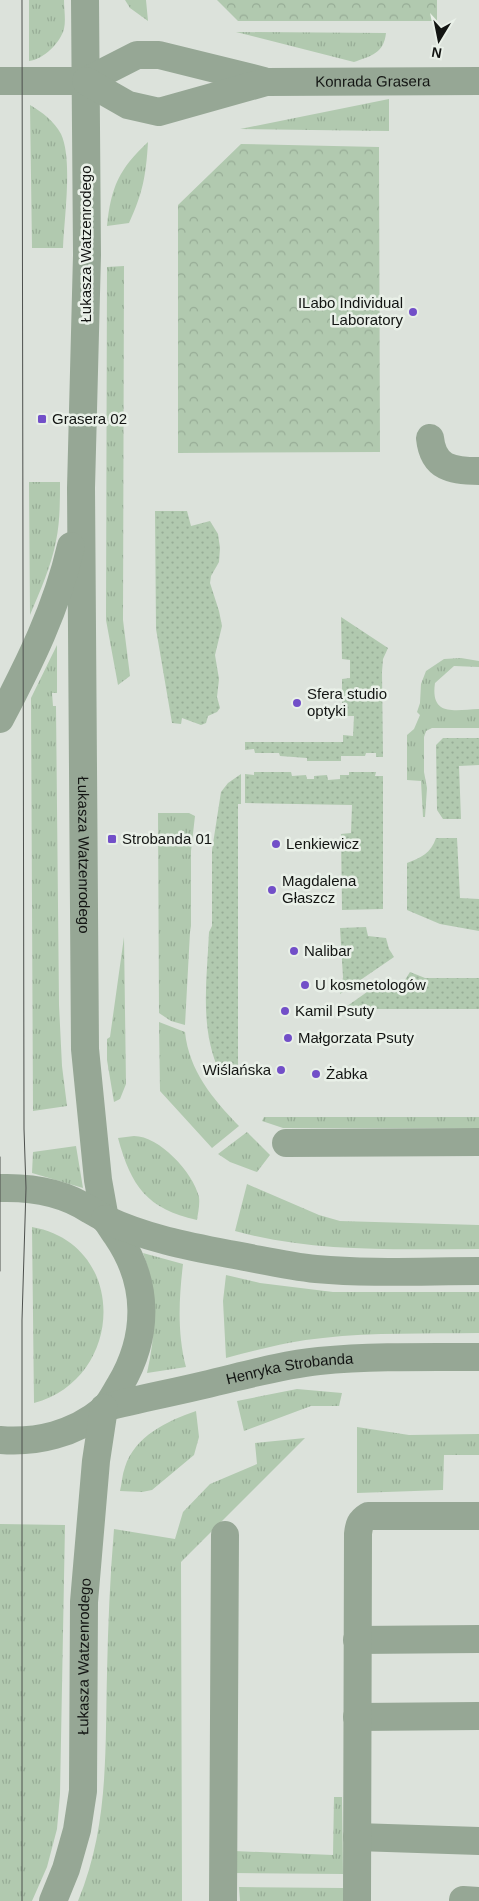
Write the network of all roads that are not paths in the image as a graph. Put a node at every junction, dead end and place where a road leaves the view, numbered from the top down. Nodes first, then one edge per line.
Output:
1 (85, 0) edge
2 (0, 81) edge
3 (86, 81) junction
4 (479, 81) edge
5 (266, 82) junction
6 (430, 438) dead end
7 (479, 471) edge
8 (81, 488) junction
9 (0, 719) edge
10 (479, 1142) edge
11 (286, 1143) dead end
12 (0, 1188) edge
13 (105, 1219) junction
14 (479, 1272) edge
15 (479, 1357) edge
16 (104, 1408) junction
17 (0, 1440) edge
18 (479, 1516) edge
19 (225, 1535) dead end
20 (479, 1639) edge
21 (358, 1640) junction
22 (479, 1716) edge
23 (357, 1717) junction
24 (357, 1837) junction
25 (479, 1841) edge
26 (53, 1901) edge
27 (223, 1901) edge
28 (357, 1901) edge

1 - 3 street, Łukasza Watzenrodego
2 - 3 street, Konrada Grasera
3 - 5 street, Konrada Grasera
3 - 5 street, Konrada Grasera
3 - 8 street, Łukasza Watzenrodego
4 - 5 street, Konrada Grasera
6 - 7 street
8 - 9 street, Łukasza Watzenrodego
8 - 13 street, Łukasza Watzenrodego
10 - 11 street
12 - 13 street
13 - 14 street
13 - 16 street
15 - 16 street, Henryka Strobanda
16 - 17 street
16 - 26 street, Łukasza Watzenrodego
18 - 21 street
19 - 27 street
20 - 21 street
21 - 23 street
22 - 23 street
23 - 24 street
24 - 25 street
24 - 28 street

